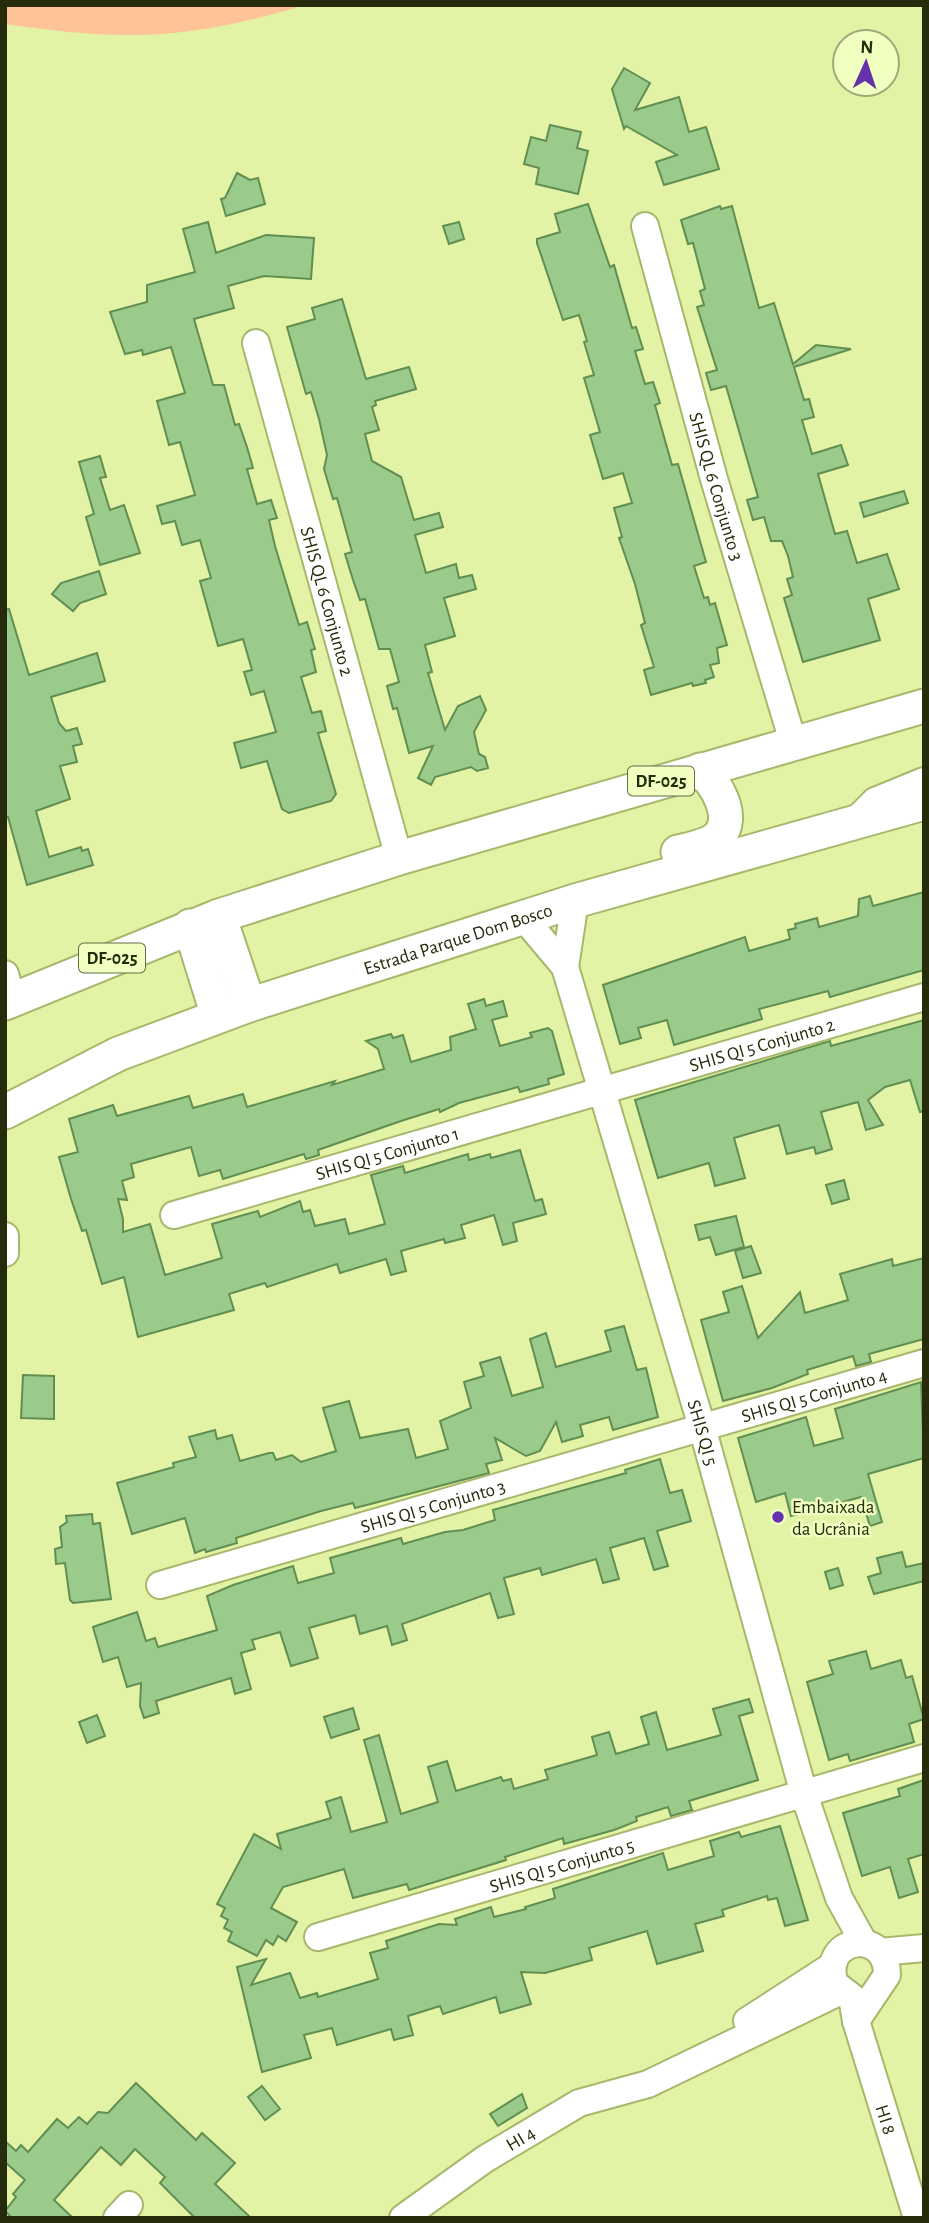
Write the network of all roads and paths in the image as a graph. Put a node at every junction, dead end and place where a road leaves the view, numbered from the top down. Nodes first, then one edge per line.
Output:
1 (645, 226) dead end
2 (256, 343) dead end
3 (924, 706) edge
4 (883, 718) junction
5 (924, 725) edge
6 (794, 745) junction
7 (700, 770) junction
8 (924, 781) edge
9 (924, 803) edge
10 (853, 824) junction
11 (399, 858) junction
12 (575, 901) junction
13 (523, 917) junction
14 (204, 921) junction
15 (565, 967) junction
16 (8, 992) edge
17 (924, 997) edge
18 (249, 1005) junction
19 (218, 1016) junction
20 (602, 1091) junction
21 (5, 1112) edge
22 (174, 1215) dead end
23 (5, 1236) edge
24 (5, 1253) edge
25 (924, 1363) edge
26 (702, 1427) junction
27 (160, 1585) dead end
28 (924, 1758) edge
29 (803, 1794) junction
30 (318, 1937) dead end
31 (924, 1948) edge
32 (861, 1957) junction
33 (924, 1957) edge
34 (841, 1991) junction
35 (856, 2021) junction
36 (648, 2084) junction
37 (404, 2218) edge
38 (917, 2218) edge

1 - 6 street, SHIS QL 6 Conjunto 3
2 - 11 street, SHIS QL 6 Conjunto 2
3 - 4 main road, DF-025
4 - 5 street
4 - 6 main road, DF-025
6 - 7 main road, DF-025
7 - 11 main road, DF-025
7 - 12 main road
8 - 10 street
9 - 10 main road, Estrada Parque Dom Bosco
10 - 12 main road, Estrada Parque Dom Bosco
11 - 14 main road, DF-025
12 - 13 main road, Estrada Parque Dom Bosco
12 - 15 street, SHIS QI 5
13 - 15 street, SHIS QI 5
13 - 18 main road, Estrada Parque Dom Bosco
14 - 16 main road, DF-025
14 - 18 main road
14 - 19 main road
15 - 20 street, SHIS QI 5
17 - 20 street, SHIS QI 5 Conjunto 2
18 - 19 main road, Estrada Parque Dom Bosco
19 - 21 main road, Estrada Parque Dom Bosco
20 - 22 street, SHIS QI 5 Conjunto 1
20 - 26 street, SHIS QI 5
23 - 24 street
25 - 26 street, SHIS QI 5 Conjunto 4
26 - 27 street, SHIS QI 5 Conjunto 3
26 - 29 street, SHIS QI 5
28 - 29 street, SHIS QI 5 Conjunto 5
29 - 30 street, SHIS QI 5 Conjunto 5
29 - 32 street, SHIS QI 5
31 - 32 street, HI 4
32 - 33 street, HI 4
32 - 34 street, SHIS QI 5
32 - 35 street
32 - 36 street, HI 4
34 - 35 street, HI 8
34 - 36 street, HI 4
35 - 38 street, HI 8
36 - 37 street, HI 4

